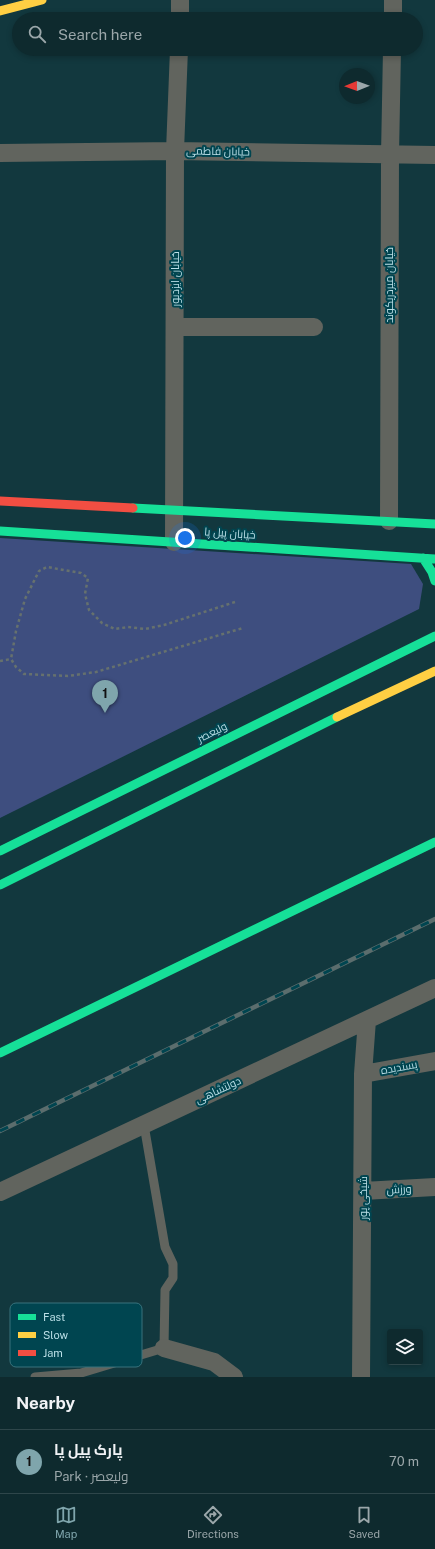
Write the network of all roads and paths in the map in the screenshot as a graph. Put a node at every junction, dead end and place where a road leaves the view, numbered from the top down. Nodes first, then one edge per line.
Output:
1 (42, 0) edge
2 (180, 0) edge
3 (393, 0) edge
4 (0, 11) edge
5 (180, 12) edge
6 (392, 12) edge
7 (179, 56) edge
8 (392, 56) edge
9 (176, 151) junction
10 (0, 153) edge
11 (390, 155) junction
12 (435, 155) edge
13 (175, 327) junction
14 (314, 327) dead end
15 (0, 501) edge
16 (174, 510) junction
17 (389, 521) junction
18 (435, 524) edge
19 (0, 531) edge
20 (174, 542) junction
21 (424, 558) junction
22 (435, 559) edge
23 (435, 581) edge
24 (235, 602) dead end
25 (433, 625) dead end
26 (243, 628) dead end
27 (431, 637) edge
28 (11, 659) junction
29 (0, 661) edge
30 (435, 671) edge
31 (435, 842) edge
32 (0, 851) edge
33 (0, 885) edge
34 (435, 988) edge
35 (367, 1020) junction
36 (0, 1054) edge
37 (435, 1061) edge
38 (363, 1074) junction
39 (144, 1125) junction
40 (435, 1187) edge
41 (363, 1191) junction
42 (0, 1192) edge
43 (164, 1348) junction
44 (142, 1355) edge
45 (101, 1367) edge
46 (35, 1377) edge
47 (234, 1377) edge
48 (361, 1377) edge

1 - 4 street
2 - 5 street
3 - 6 street
7 - 9 street, خیابان ایزدپور
8 - 11 street, خیابان میردریکوند
9 - 10 street, خیابان فاطمی
9 - 11 street, خیابان فاطمی
9 - 13 street, خیابان ایزدپور
11 - 12 street, خیابان فاطمی
11 - 17 street, خیابان میردریکوند
13 - 14 street
13 - 16 street, خیابان ایزدپور
15 - 16 street, خیابان پیل پا
16 - 17 street, خیابان پیل پا
16 - 20 street, خیابان ایزدپور
17 - 18 street, خیابان پیل پا
19 - 20 street, خیابان پیل پا
20 - 21 street, خیابان پیل پا
21 - 22 street, خیابان پیل پا
21 - 23 street
24 - 28 path
25 - 27 street
26 - 28 path
27 - 32 street, ولیعصر
28 - 29 path
30 - 33 street
31 - 36 street
34 - 35 street, دولتشاهی
35 - 38 street, شیخی پور
35 - 39 street, دولتشاهی
37 - 38 street, پسندیده
38 - 41 street, شیخی پور
39 - 42 street, دولتشاهی
39 - 43 lane
40 - 41 street, ورزش
41 - 48 street, شیخی پور
43 - 44 lane
43 - 47 street
45 - 46 lane

